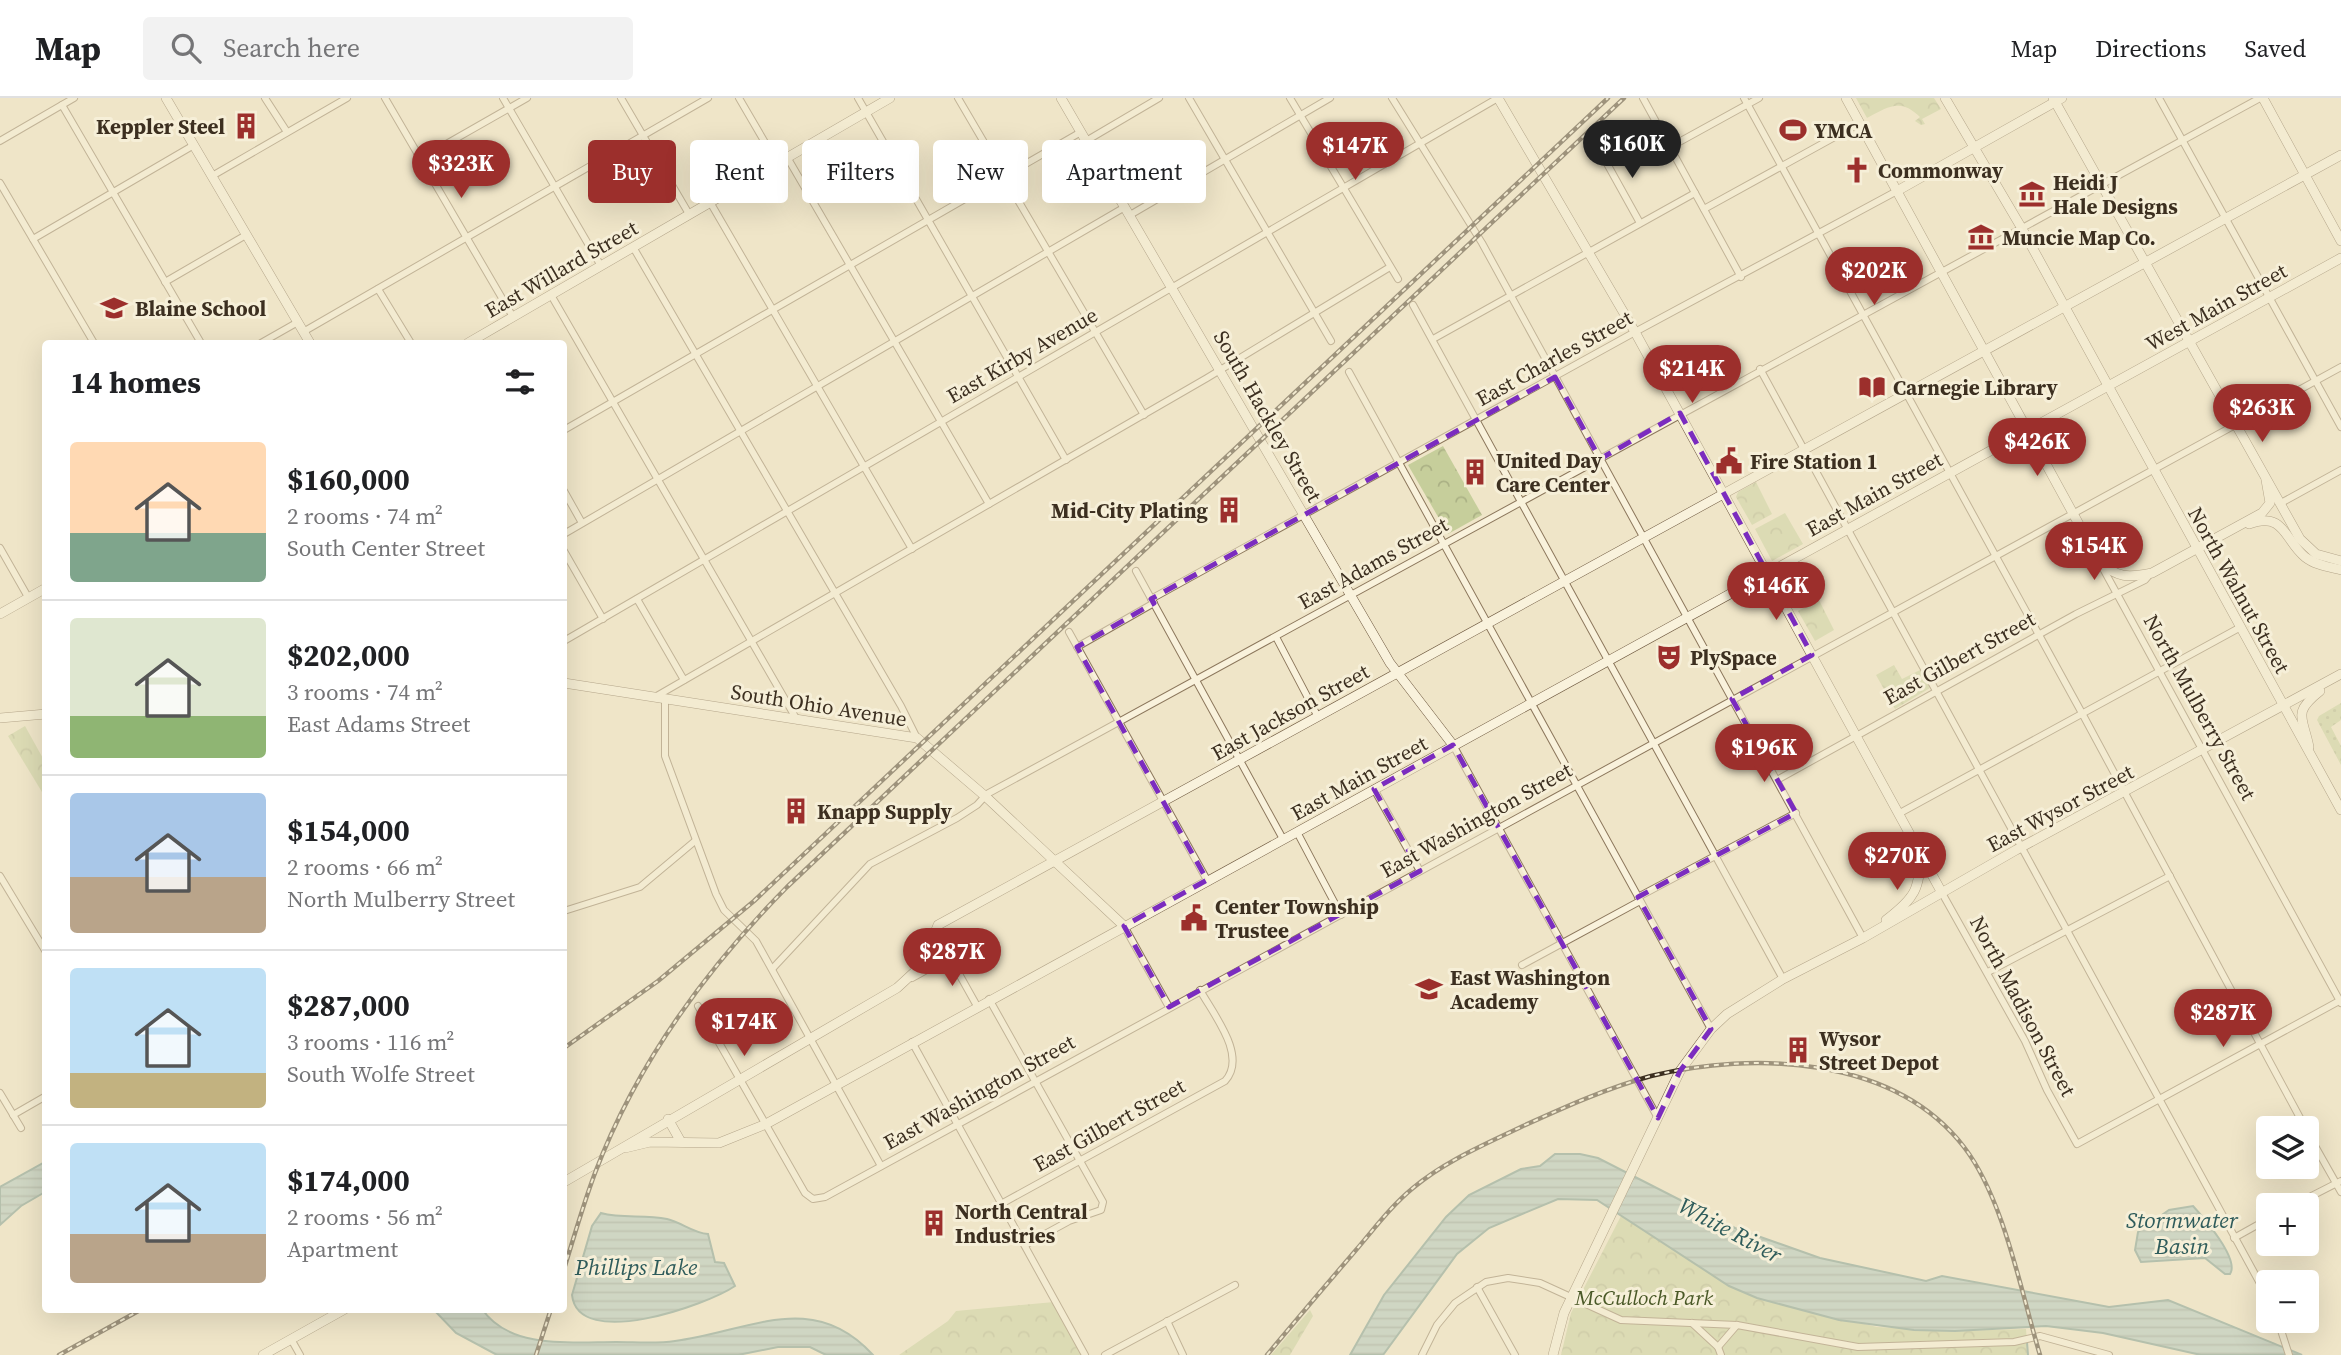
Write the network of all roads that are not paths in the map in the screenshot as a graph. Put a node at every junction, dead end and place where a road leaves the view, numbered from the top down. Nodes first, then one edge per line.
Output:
1 (74, 98) edge
2 (166, 98) edge
3 (265, 98) edge
4 (346, 98) edge
5 (385, 98) edge
6 (503, 98) edge
7 (527, 98) edge
8 (621, 98) edge
9 (708, 98) edge
10 (739, 98) edge
11 (858, 98) edge
12 (890, 98) edge
13 (958, 98) edge
14 (1061, 98) edge
15 (1159, 98) edge
16 (1189, 98) edge
17 (1290, 98) edge
18 (1330, 98) edge
19 (1392, 98) edge
20 (1498, 98) edge
21 (1643, 98) edge
22 (1759, 98) edge
23 (1846, 98) edge
24 (1945, 98) edge
25 (2159, 98) edge
26 (2261, 98) edge
27 (2057, 99) edge
28 (1746, 101) edge
29 (62, 105) junction
30 (509, 108) junction
31 (864, 113) junction
32 (1300, 115) junction
33 (1860, 123) junction
34 (287, 132) junction
35 (643, 135) junction
36 (1083, 136) junction
37 (2183, 139) junction
38 (764, 140) edge
39 (982, 140) edge
40 (0, 141) edge
41 (1419, 144) junction
42 (194, 145) junction
43 (1670, 148) junction
44 (1975, 149) junction
45 (1600, 151) dead end
46 (2341, 155) edge
47 (788, 158) joint
48 (420, 159) junction
49 (1225, 160) junction
50 (1028, 165) edge
51 (1782, 166) junction
52 (2305, 174) junction
53 (212, 176) junction
54 (0, 183) edge
55 (2103, 183) junction
56 (555, 186) junction
57 (1344, 190) junction
58 (1897, 191) junction
59 (112, 192) junction
60 (1695, 193) junction
61 (708, 203) edge
62 (711, 203) edge
63 (958, 203) edge
64 (1019, 203) edge
65 (1704, 209) junction
66 (1127, 211) junction
67 (689, 214) junction
68 (2226, 217) junction
69 (927, 221) junction
70 (1640, 223) junction
71 (2021, 227) junction
72 (1269, 233) junction
73 (246, 234) junction
74 (1819, 234) junction
75 (467, 237) junction
76 (33, 239) junction
77 (2341, 241) edge
78 (633, 247) junction
79 (1590, 251) junction
80 (1048, 252) junction
81 (2341, 258) edge
82 (2146, 262) junction
83 (850, 265) junction
84 (601, 266) junction
85 (1390, 267) junction
86 (1941, 270) junction
87 (1741, 277) junction
88 (1398, 279) dead end
89 (165, 282) junction
90 (1172, 288) junction
91 (378, 289) junction
92 (551, 295) junction
93 (1510, 295) junction
94 (971, 296) junction
95 (2270, 297) junction
96 (1413, 305) dead end
97 (2064, 306) junction
98 (773, 310) junction
99 (1315, 311) junction
100 (1862, 314) junction
101 (513, 317) junction
102 (298, 322) junction
103 (303, 332) junction
104 (1635, 332) junction
105 (1096, 333) junction
106 (1433, 339) junction
107 (92, 340) edge
108 (199, 340) edge
109 (266, 340) edge
110 (308, 340) edge
111 (409, 340) edge
112 (476, 340) edge
113 (894, 341) junction
114 (1331, 341) dead end
115 (2190, 342) junction
116 (1984, 350) junction
117 (695, 354) junction
118 (2341, 367) edge
119 (1220, 368) junction
120 (1760, 369) junction
121 (1349, 372) dead end
122 (1555, 377) junction
123 (1018, 378) junction
124 (2316, 381) junction
125 (817, 386) junction
126 (2108, 387) junction
127 (1906, 393) junction
128 (613, 402) junction
129 (1680, 413) junction
130 (1143, 415) junction
131 (1478, 420) junction
132 (942, 422) junction
133 (2234, 423) junction
134 (2341, 427) edge
135 (567, 428) edge
136 (2028, 429) junction
137 (741, 430) junction
138 (1804, 449) junction
139 (1600, 458) junction
140 (1066, 460) junction
141 (1399, 462) junction
142 (864, 467) junction
143 (2152, 468) junction
144 (2341, 470) edge
145 (1949, 473) junction
146 (659, 478) junction
147 (2266, 480) junction
148 (1723, 494) junction
149 (567, 496) edge
150 (1522, 502) junction
151 (2281, 503) junction
152 (989, 504) junction
153 (788, 511) junction
154 (2072, 512) junction
155 (1305, 514) junction
156 (582, 523) junction
157 (1848, 529) junction
158 (567, 532) edge
159 (2228, 532) junction
160 (1643, 538) junction
161 (1444, 544) junction
162 (0, 548) edge
163 (912, 549) junction
164 (2196, 549) junction
165 (1994, 555) junction
166 (567, 556) edge
167 (706, 559) junction
168 (2099, 561) junction
169 (2341, 561) edge
170 (2341, 570) edge
171 (1136, 571) dead end
172 (2152, 573) junction
173 (1766, 574) junction
174 (1566, 582) junction
175 (42, 589) edge
176 (835, 593) junction
177 (1352, 594) junction
178 (2117, 595) junction
179 (28, 597) junction
180 (637, 598) junction
181 (1152, 601) junction
182 (1893, 610) junction
183 (0, 614) edge
184 (1688, 617) junction
185 (603, 619) junction
186 (1487, 624) junction
187 (2239, 628) junction
188 (1069, 632) dead end
189 (2038, 635) junction
190 (1276, 637) junction
191 (567, 639) edge
192 (752, 641) junction
193 (1077, 647) junction
194 (1812, 655) junction
195 (1609, 660) junction
196 (2160, 670) junction
197 (1397, 673) junction
198 (2337, 676) edge
199 (684, 680) junction
200 (1197, 680) junction
201 (567, 684) edge
202 (1937, 691) junction
203 (653, 698) junction
204 (665, 699) junction
205 (1732, 699) junction
206 (1531, 703) junction
207 (2283, 706) junction
208 (42, 714) edge
209 (2083, 715) junction
210 (1318, 717) junction
211 (0, 718) edge
212 (797, 720) junction
213 (1120, 723) junction
214 (1857, 737) junction
215 (917, 738) junction
216 (1656, 742) junction
217 (1453, 746) junction
218 (2202, 748) junction
219 (2310, 756) junction
220 (1240, 760) junction
221 (1981, 770) junction
222 (1777, 780) junction
223 (1577, 785) junction
224 (1374, 789) junction
225 (2123, 792) junction
226 (985, 796) junction
227 (1163, 803) junction
228 (2341, 810) edge
229 (1796, 813) junction
230 (1900, 813) junction
231 (1499, 828) junction
232 (1297, 832) junction
233 (1283, 839) junction
234 (695, 841) junction
235 (2022, 848) junction
236 (1921, 851) junction
237 (1717, 856) junction
238 (1056, 862) junction
239 (1420, 871) junction
240 (0, 876) edge
241 (2170, 876) junction
242 (1207, 880) junction
243 (1942, 893) junction
244 (1639, 899) junction
245 (567, 910) edge
246 (1341, 915) junction
247 (1124, 926) junction
248 (2067, 930) junction
249 (935, 931) junction
250 (1875, 931) junction
251 (1863, 938) junction
252 (1562, 944) junction
253 (42, 946) edge
254 (950, 957) junction
255 (1522, 965) dead end
256 (773, 968) junction
257 (1988, 972) junction
258 (1783, 979) junction
259 (907, 980) junction
260 (1200, 990) junction
261 (989, 999) junction
262 (2341, 1001) edge
263 (698, 1006) dead end
264 (978, 1006) junction
265 (1169, 1007) junction
266 (1711, 1029) junction
267 (811, 1038) junction
268 (912, 1042) junction
269 (2260, 1045) junction
270 (739, 1079) junction
271 (1035, 1082) junction
272 (836, 1084) junction
273 (0, 1093) edge
274 (42, 1098) edge
275 (2159, 1100) junction
276 (13, 1115) junction
277 (2299, 1116) edge
278 (1658, 1118) junction
279 (668, 1119) junction
280 (766, 1124) junction
281 (957, 1124) junction
282 (21, 1128) dead end
283 (681, 1142) junction
284 (2319, 1150) edge
285 (613, 1152) junction
286 (1079, 1161) junction
287 (881, 1166) junction
288 (567, 1180) edge
289 (2339, 1182) edge
290 (2341, 1192) edge
291 (2317, 1193) edge
292 (1001, 1204) junction
293 (2256, 1226) edge
294 (2234, 1238) junction
295 (1025, 1245) junction
296 (2256, 1277) edge
297 (1235, 1285) dead end
298 (1477, 1287) junction
299 (1572, 1296) junction
300 (338, 1313) edge
301 (1167, 1321) junction
302 (1692, 1323) junction
303 (1737, 1325) junction
304 (2283, 1333) edge
305 (291, 1339) junction
306 (1718, 1347) junction
307 (264, 1355) edge
308 (300, 1355) edge
309 (1085, 1355) edge
310 (1105, 1355) edge
311 (1184, 1355) edge
312 (1422, 1355) edge
313 (1515, 1355) edge
314 (1553, 1355) edge
315 (1721, 1355) edge
316 (2109, 1355) edge
317 (2289, 1355) edge

1 - 29 street
2 - 42 main road
3 - 34 street
4 - 34 street
5 - 48 street
6 - 30 street
7 - 30 street
8 - 35 street
9 - 35 street
10 - 38 street
11 - 31 street
12 - 31 main road, East Willard Street
13 - 39 street
14 - 36 main road, South Hackley Street
15 - 36 street
16 - 49 street
17 - 32 street
18 - 32 street
19 - 41 street
20 - 41 street, East Kirby Avenue
20 - 79 main road, North Madison Street
21 - 43 street
22 - 28 street
23 - 33 main road, North Mulberry Street
24 - 44 main road, North Walnut Street
25 - 37 street
26 - 37 street, East Adams Street
26 - 52 main road
27 - 44 main road, East Charles Street
27 - 55 main road
28 - 43 street
28 - 51 street
29 - 40 street
29 - 59 street
30 - 48 street
30 - 56 street
31 - 47 main road, East Willard Street
31 - 69 street
32 - 49 street
32 - 57 street
33 - 51 street
33 - 58 main road, North Mulberry Street
34 - 53 street
35 - 56 street
35 - 67 street
36 - 50 street
36 - 66 main road, South Hackley Street
37 - 55 street, East Adams Street
37 - 68 street
41 - 57 street, East Kirby Avenue
41 - 93 street
42 - 53 main road
42 - 59 street
43 - 60 street
44 - 58 main road, East Charles Street
44 - 71 main road, North Walnut Street
45 - 70 street
46 - 52 main road, East Jackson Street
47 - 83 street
48 - 75 street
49 - 66 street
49 - 72 street
51 - 65 street
51 - 74 street
52 - 68 main road, East Jackson Street
52 - 77 main road
53 - 73 main road
54 - 76 street
55 - 71 street, East Adams Street
55 - 82 main road
56 - 75 street
56 - 84 street
57 - 72 street, East Kirby Avenue
57 - 85 street
58 - 74 street, East Charles Street
58 - 86 main road, North Mulberry Street
59 - 76 street
59 - 89 street
60 - 65 street
60 - 70 street
61 - 67 main road, East Willard Street
62 - 98 street
63 - 69 street
64 - 80 street
65 - 87 street
66 - 80 street
66 - 90 main road, South Hackley Street
67 - 78 main road, East Willard Street
68 - 82 main road, East Jackson Street
68 - 95 street
69 - 83 street
69 - 94 street
70 - 79 street
71 - 86 street, East Adams Street
71 - 97 main road, North Walnut Street
72 - 90 street, East Kirby Avenue
72 - 99 street
73 - 89 street
73 - 102 main road
74 - 87 street, East Charles Street
74 - 100 street
75 - 91 street
75 - 101 street
76 - 107 street
78 - 84 main road, East Willard Street
78 - 117 street
79 - 93 street
79 - 104 main road, North Madison Street
80 - 94 street
80 - 105 street
81 - 95 main road, West Main Street
82 - 97 main road, East Jackson Street
82 - 115 main road
83 - 98 street
83 - 113 street
84 - 92 main road, East Willard Street
85 - 88 street
85 - 99 street
86 - 100 street, East Adams Street
86 - 116 main road, North Mulberry Street
87 - 104 street, East Charles Street
89 - 108 street
90 - 105 street, East Kirby Avenue
90 - 119 main road, South Hackley Street
91 - 103 street
91 - 111 street
92 - 101 main road, East Willard Street
92 - 128 street
93 - 106 street
93 - 122 street
94 - 113 street
94 - 123 street
95 - 115 main road, West Main Street
95 - 124 street
96 - 106 street
97 - 116 main road, East Jackson Street
97 - 126 main road, North Walnut Street
98 - 117 street
98 - 125 street
99 - 114 street
99 - 119 street
100 - 120 street, East Adams Street
100 - 127 street
101 - 112 main road, East Willard Street
102 - 103 main road
102 - 109 street
103 - 110 main road
104 - 122 street, East Charles Street
104 - 129 main road, North Madison Street
105 - 123 street, East Kirby Avenue
105 - 130 street
106 - 131 street
113 - 125 street
113 - 132 street
115 - 126 main road, West Main Street
115 - 133 main road
116 - 127 main road, East Jackson Street
116 - 136 main road, North Mulberry Street
117 - 128 street
117 - 137 street
118 - 124 street, East Washington Street
119 - 130 street
119 - 155 main road, South Hackley Street
120 - 129 street, East Adams Street
120 - 138 street
121 - 141 street
122 - 131 street, East Charles Street
122 - 139 street
123 - 132 street, East Kirby Avenue
123 - 140 street
124 - 133 street, East Washington Street
124 - 134 street
125 - 137 street
125 - 142 street
126 - 136 main road, East Main Street
126 - 143 main road, North Walnut Street
127 - 138 main road, East Jackson Street
127 - 145 street
128 - 135 street
128 - 146 street
129 - 139 street, East Adams Street
129 - 148 main road, North Madison Street
130 - 140 street
131 - 141 street, East Charles Street
131 - 150 street
132 - 142 street, East Kirby Avenue
132 - 152 street
133 - 143 street, East Washington Street
133 - 147 main road
136 - 145 main road, East Main Street
136 - 154 main road, North Mulberry Street
137 - 146 street
137 - 153 street
138 - 148 main road, East Jackson Street
138 - 157 street
139 - 150 street, East Adams Street
139 - 160 street
140 - 152 street
141 - 155 street, East Charles Street
141 - 161 street
142 - 153 street, East Kirby Avenue
142 - 163 street
143 - 154 street, East Washington Street
143 - 164 main road, North Walnut Street
144 - 151 street
145 - 157 main road, East Main Street
145 - 165 street
146 - 156 street
146 - 167 street
147 - 151 main road
147 - 159 main road
148 - 160 main road, East Jackson Street
148 - 173 main road, North Madison Street
149 - 156 street
150 - 161 street, East Adams Street
150 - 174 street
151 - 169 main road
152 - 163 street
153 - 167 street, East Kirby Avenue
153 - 176 street
154 - 165 street, East Washington Street
154 - 168 main road, North Mulberry Street
155 - 177 main road, South Hackley Street
155 - 181 street, East Charles Street
156 - 158 street
157 - 173 main road, East Main Street
157 - 182 street
159 - 164 main road, East Gilbert Street
159 - 170 main road
160 - 174 main road, East Jackson Street
160 - 184 street
161 - 177 street, East Adams Street
161 - 186 street
162 - 179 street
163 - 176 street
164 - 172 main road, East Gilbert Street
164 - 187 main road, North Walnut Street
165 - 182 street, East Washington Street
165 - 189 street
166 - 185 street
167 - 180 street, East Kirby Avenue
167 - 192 street
168 - 172 main road
168 - 178 street, North Mulberry Street
171 - 181 street
172 - 178 street, East Gilbert Street
173 - 184 main road, East Main Street
173 - 194 main road, North Madison Street
174 - 186 main road, East Jackson Street
174 - 195 street
175 - 179 main road
176 - 192 street
176 - 215 street
177 - 190 street, East Adams Street
177 - 197 main road, South Hackley Street
178 - 189 street, East Gilbert Street
178 - 196 street, North Mulberry Street
179 - 183 main road
180 - 185 street, East Kirby Avenue
180 - 199 street
181 - 193 street, East Charles Street
181 - 200 street
182 - 194 street, East Washington Street
182 - 202 street
184 - 195 main road, East Main Street
184 - 205 street
185 - 191 street, East Kirby Avenue
186 - 197 main road, East Jackson Street
186 - 206 street
187 - 196 street
187 - 207 main road, North Walnut Street
188 - 193 street
189 - 202 street, East Gilbert Street
189 - 209 street
190 - 200 street, East Adams Street
190 - 210 street
192 - 199 street
192 - 212 street
193 - 213 street
194 - 205 street, East Washington Street
194 - 214 main road, North Madison Street
195 - 206 main road, East Main Street
195 - 216 street
196 - 209 street
196 - 218 street, North Mulberry Street
197 - 210 main road, East Jackson Street
197 - 217 main road, South Hackley Street
198 - 207 main road, East Wysor Street
198 - 219 main road
199 - 203 street
200 - 213 street, East Adams Street
200 - 220 street
201 - 203 main road, South Ohio Avenue
202 - 214 street, East Gilbert Street
202 - 221 street
203 - 204 main road, South Ohio Avenue
204 - 212 main road, South Ohio Avenue
204 - 234 street
205 - 216 street, East Washington Street
205 - 222 street
206 - 217 main road, East Main Street
206 - 223 street
207 - 218 main road, East Wysor Street
207 - 219 main road, North Walnut Street
208 - 211 main road
209 - 221 street
209 - 225 street
210 - 220 main road, East Jackson Street
212 - 215 main road, South Ohio Avenue
213 - 226 street, East Adams Street
213 - 227 street
214 - 222 street, East Gilbert Street
214 - 230 main road, North Madison Street
215 - 226 main road, South Ohio Avenue
216 - 223 street, East Washington Street
216 - 237 street
217 - 224 main road, East Main Street
217 - 231 street
218 - 225 main road, East Wysor Street
218 - 262 street, North Mulberry Street
219 - 228 main road, North Walnut Street
220 - 227 main road, East Jackson Street
220 - 233 street
221 - 230 street
221 - 235 street
222 - 229 street
223 - 231 street, East Washington Street
223 - 244 street
224 - 232 main road, East Main Street
224 - 239 street
225 - 235 main road, East Wysor Street
225 - 241 street
226 - 238 main road, South Ohio Avenue
226 - 256 street, East Adams Street
227 - 238 main road, East Jackson Street
227 - 242 street
229 - 237 street
229 - 251 street
230 - 236 main road, North Madison Street
231 - 239 street, East Washington Street
231 - 252 street
232 - 233 main road, East Main Street
232 - 246 street
233 - 242 main road, East Main Street
234 - 245 street
234 - 256 street
235 - 243 main road, East Wysor Street
235 - 248 street
236 - 243 main road, North Madison Street
236 - 250 main road
237 - 244 street
237 - 258 street
238 - 247 main road, South Ohio Avenue
238 - 249 main road, East Jackson Street
239 - 246 street, East Washington Street
240 - 253 street
241 - 248 street
241 - 269 street
242 - 247 main road, East Main Street
243 - 250 main road, East Wysor Street
243 - 257 street, North Madison Street
244 - 252 street
244 - 266 street
246 - 260 street, East Washington Street
247 - 261 main road, East Main Street
247 - 265 street
248 - 257 street
248 - 275 street
249 - 254 street
249 - 259 main road
250 - 251 main road, East Wysor Street
251 - 258 main road, East Wysor Street
252 - 255 street
252 - 278 street
254 - 259 street
254 - 264 street
256 - 267 street
257 - 275 street, North Madison Street
258 - 266 main road, East Wysor Street
259 - 267 main road
260 - 265 street, East Washington Street
260 - 286 street, East Gilbert Street
261 - 264 main road, East Main Street
261 - 271 street
262 - 269 street
263 - 270 street
264 - 268 main road, East Main Street
265 - 271 street, East Washington Street
266 - 278 main road, East Wysor Street
267 - 270 main road
267 - 272 street
268 - 272 main road, East Main Street
268 - 281 street
269 - 275 street
269 - 277 street
270 - 279 main road
270 - 280 street
271 - 281 street, East Washington Street
271 - 286 street
272 - 280 main road, East Main Street
272 - 287 street
273 - 276 street
274 - 276 street
275 - 294 street
276 - 282 street
278 - 299 main road, East Wysor Street
279 - 283 main road
279 - 285 main road
280 - 283 main road, East Main Street
280 - 287 street, East Washington Street
281 - 287 street, East Washington Street
281 - 292 street
283 - 285 main road, East Main Street
284 - 289 street
285 - 288 main road
286 - 292 street, East Gilbert Street
286 - 295 street
289 - 290 street
289 - 291 street
292 - 295 street
293 - 294 street
294 - 296 street
295 - 309 street
297 - 301 street
298 - 299 street
298 - 312 street
298 - 313 street
299 - 302 street
299 - 314 main road, East Wysor Street
300 - 305 main road
301 - 310 street
301 - 311 street
302 - 303 street
302 - 306 street
303 - 306 street
303 - 316 street
304 - 317 street
305 - 307 main road
305 - 308 street
306 - 315 street

